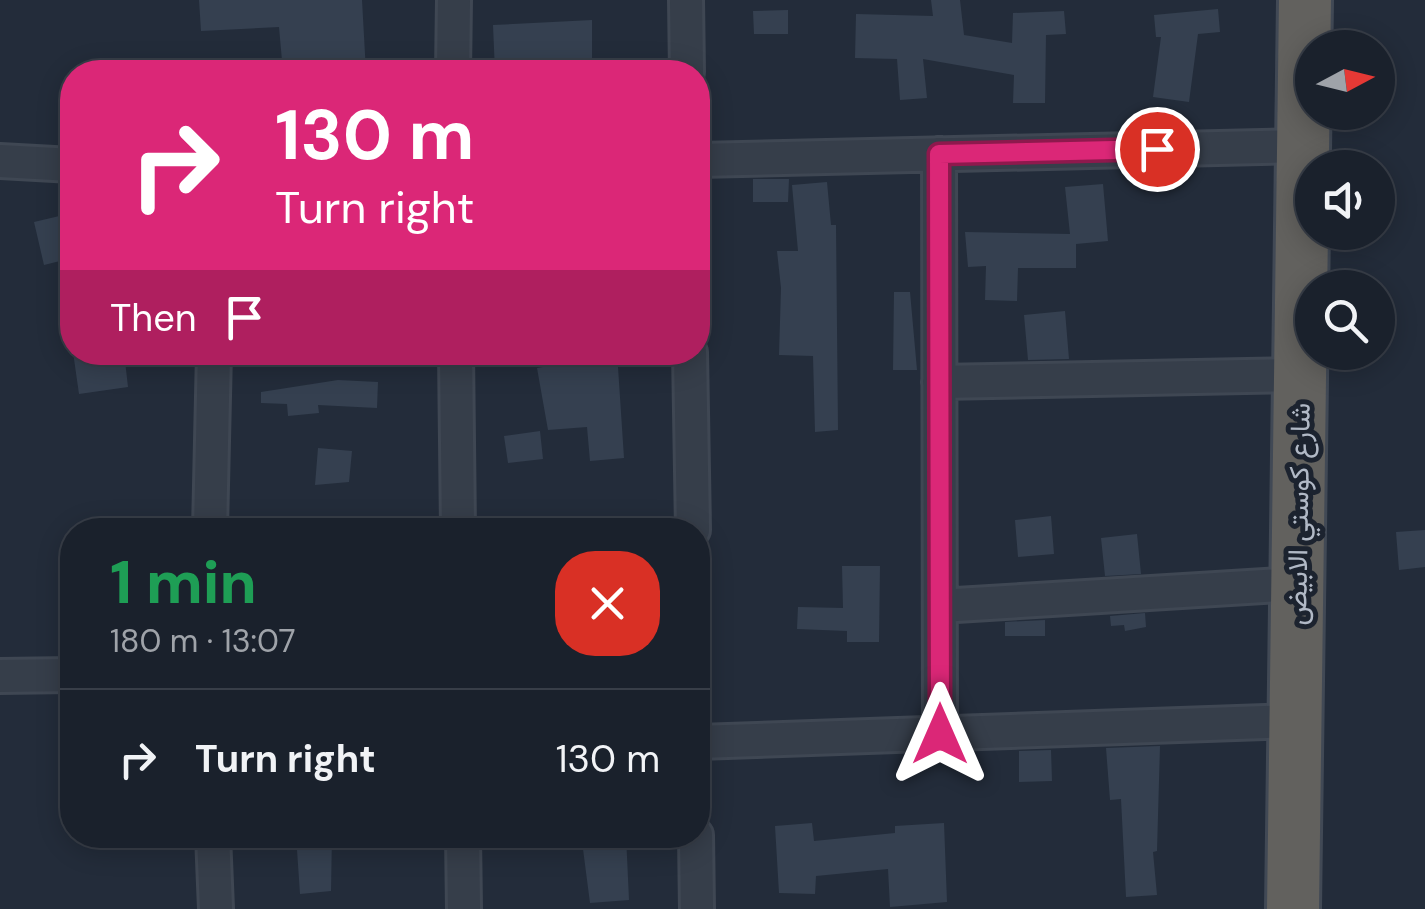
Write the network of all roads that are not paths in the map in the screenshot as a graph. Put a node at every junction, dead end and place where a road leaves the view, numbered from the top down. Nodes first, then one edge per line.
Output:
1 (454, 0) edge
2 (686, 0) edge
3 (1305, 0) edge
4 (453, 60) edge
5 (687, 60) edge
6 (1303, 146) junction
7 (939, 154) junction
8 (710, 160) edge
9 (0, 161) edge
10 (60, 164) edge
11 (214, 365) edge
12 (456, 365) edge
13 (690, 365) edge
14 (1300, 375) junction
15 (940, 382) junction
16 (210, 518) edge
17 (458, 518) edge
18 (693, 518) edge
19 (1297, 584) junction
20 (940, 606) junction
21 (60, 675) edge
22 (0, 676) edge
23 (1295, 721) junction
24 (940, 734) junction
25 (710, 742) edge
26 (214, 848) edge
27 (463, 848) edge
28 (696, 848) edge
29 (216, 909) edge
30 (464, 909) edge
31 (698, 909) edge
32 (1293, 909) edge

1 - 4 street
2 - 5 street
3 - 6 highway, شارع كوستي الابيض
6 - 7 street
6 - 14 highway, شارع كوستي الابيض
7 - 8 street
7 - 15 street
9 - 10 street
11 - 16 street
12 - 17 street
13 - 18 street
14 - 15 street
14 - 19 highway, شارع كوستي الابيض
15 - 20 street
19 - 20 street
19 - 23 highway, شارع كوستي الابيض
20 - 24 street
21 - 22 street
23 - 24 street
23 - 32 highway, شارع كوستي الابيض
24 - 25 street
26 - 29 street
27 - 30 street
28 - 31 street

